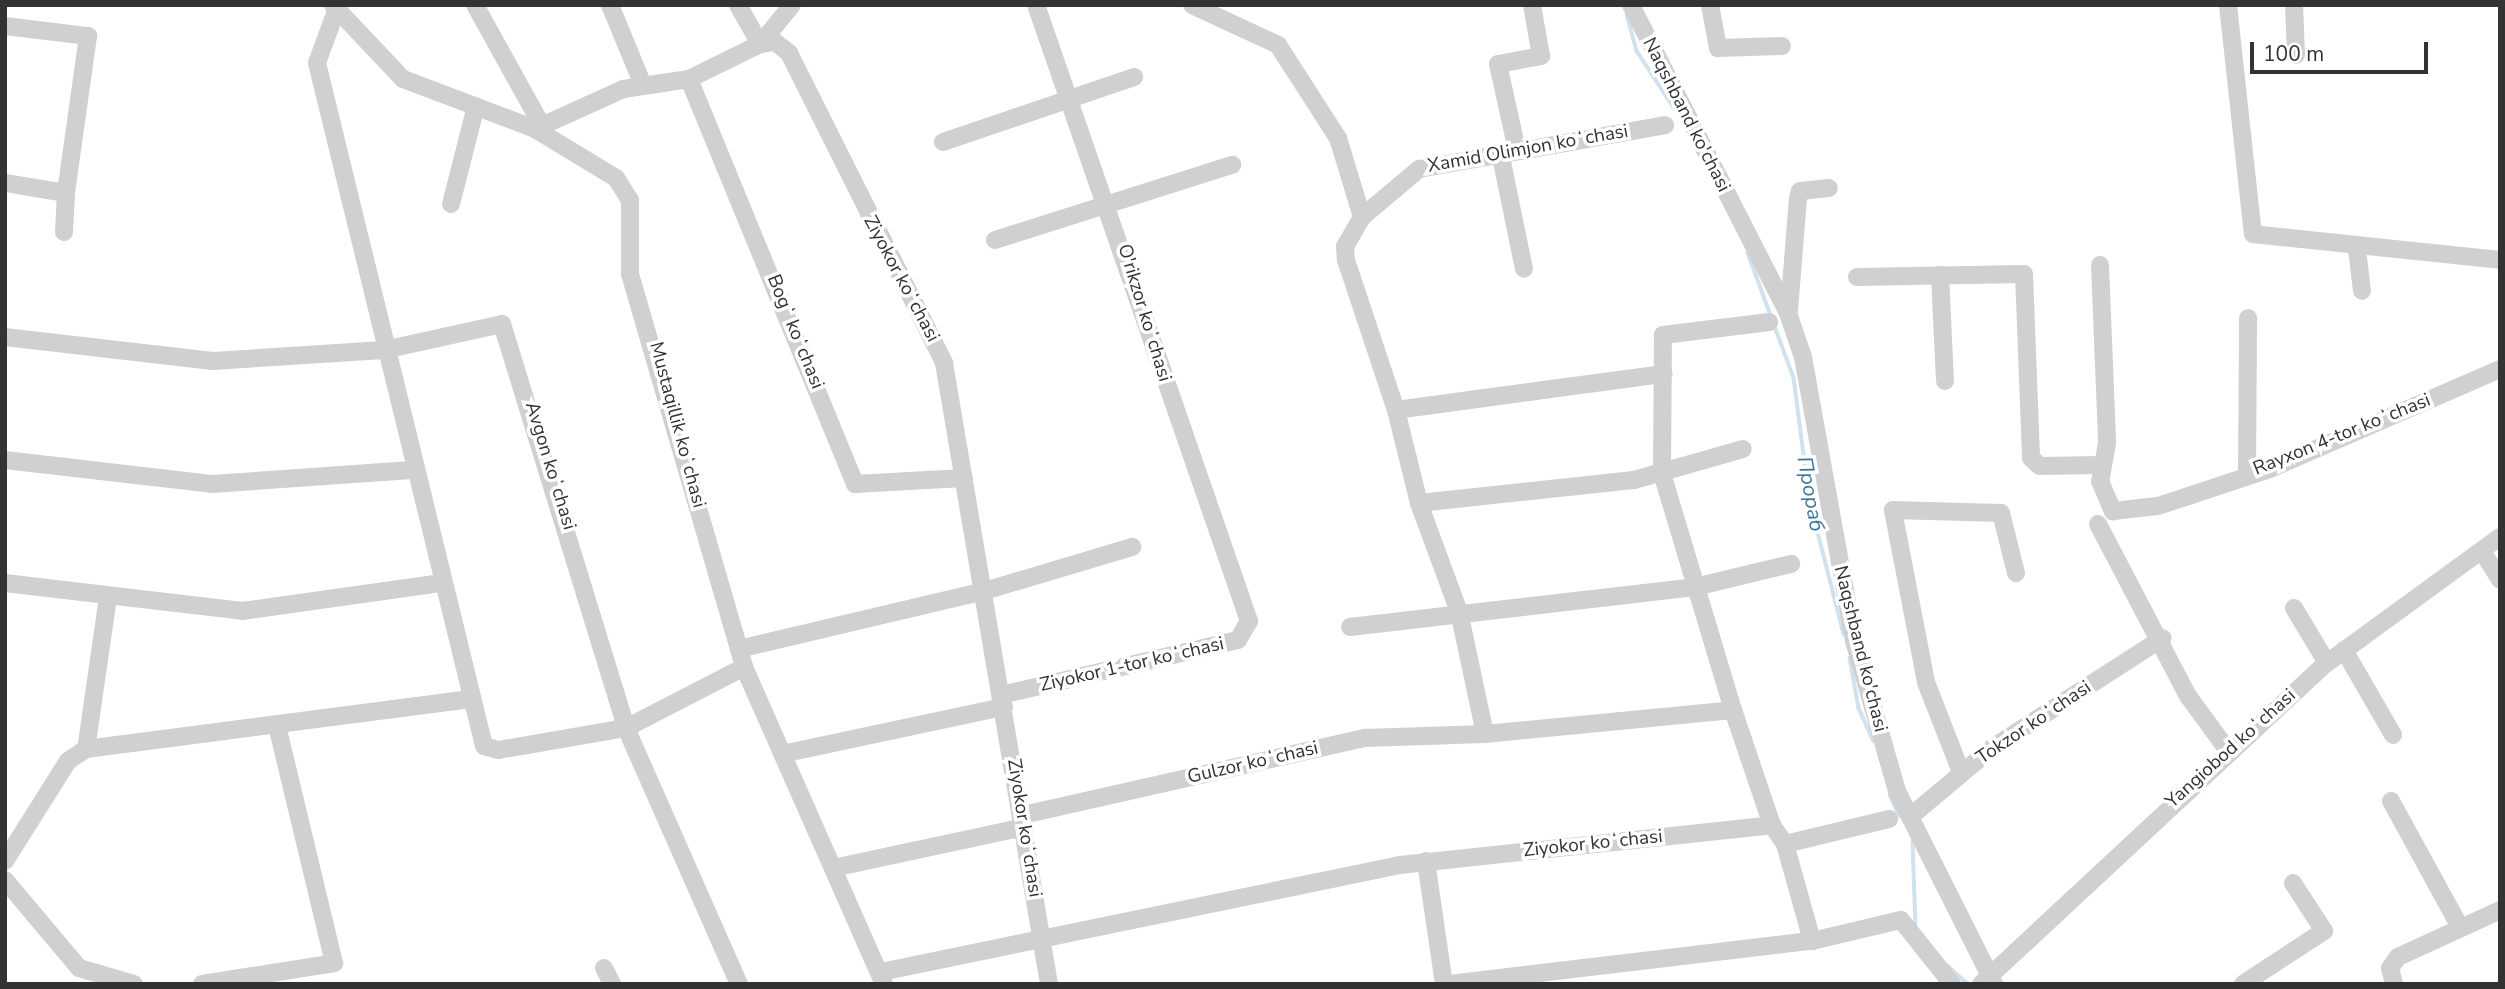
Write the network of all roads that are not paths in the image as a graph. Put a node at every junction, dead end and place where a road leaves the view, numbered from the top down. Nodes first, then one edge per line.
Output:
1 (475, 5) edge
2 (610, 5) edge
3 (738, 5) edge
4 (792, 5) edge
5 (1036, 5) edge
6 (1192, 5) edge
7 (1532, 5) edge
8 (1631, 5) edge
9 (1710, 5) edge
10 (2228, 5) edge
11 (2294, 5) edge
12 (334, 8) edge
13 (5, 26) edge
14 (760, 44) junction
15 (1782, 46) dead end
16 (2296, 55) dead end
17 (1134, 78) dead end
18 (689, 79) junction
19 (643, 85) junction
20 (1069, 99) junction
21 (476, 106) junction
22 (1665, 125) dead end
23 (538, 127) junction
24 (943, 142) dead end
25 (1509, 151) junction
26 (1232, 165) dead end
27 (5, 183) edge
28 (1829, 188) dead end
29 (66, 193) junction
30 (451, 204) dead end
31 (1110, 204) junction
32 (1362, 217) junction
33 (64, 232) dead end
34 (995, 240) dead end
35 (2357, 250) junction
36 (2500, 260) edge
37 (2100, 265) dead end
38 (1524, 269) dead end
39 (1940, 275) junction
40 (1857, 277) dead end
41 (2362, 290) dead end
42 (1788, 313) junction
43 (2248, 318) dead end
44 (1769, 322) dead end
45 (5, 337) edge
46 (384, 350) junction
47 (2500, 369) edge
48 (1664, 374) junction
49 (1944, 381) dead end
50 (1396, 410) junction
51 (1743, 449) dead end
52 (5, 460) edge
53 (2101, 465) junction
54 (412, 470) junction
55 (1661, 473) junction
56 (2247, 474) junction
57 (964, 478) junction
58 (1419, 503) junction
59 (2098, 524) dead end
60 (2500, 537) edge
61 (1132, 547) dead end
62 (2482, 551) junction
63 (1791, 565) dead end
64 (2016, 573) dead end
65 (2500, 580) edge
66 (5, 583) edge
67 (442, 583) junction
68 (1695, 587) junction
69 (981, 593) junction
70 (108, 597) junction
71 (2294, 608) dead end
72 (1459, 612) junction
73 (1249, 621) joint
74 (1350, 627) dead end
75 (2163, 638) junction
76 (739, 649) junction
77 (2344, 650) junction
78 (2327, 663) junction
79 (744, 667) junction
80 (471, 699) junction
81 (1003, 701) junction
82 (1733, 710) junction
83 (277, 726) junction
84 (626, 728) junction
85 (1485, 734) junction
86 (2393, 736) dead end
87 (86, 749) junction
88 (2228, 752) junction
89 (782, 754) junction
90 (1961, 772) junction
91 (2391, 801) dead end
92 (1911, 816) junction
93 (1889, 819) dead end
94 (1024, 821) junction
95 (1772, 825) junction
96 (1785, 844) junction
97 (5, 861) edge
98 (1426, 861) junction
99 (833, 868) junction
100 (5, 880) edge
101 (2293, 883) dead end
102 (2500, 910) edge
103 (2460, 927) junction
104 (1043, 939) junction
105 (1812, 941) junction
106 (883, 978) edge
107 (1987, 982) edge
108 (134, 984) edge
109 (202, 984) edge
110 (739, 984) edge
111 (1049, 984) edge
112 (1446, 984) edge
113 (1951, 984) edge
114 (2243, 984) edge
115 (2394, 984) edge

1 - 23 street
2 - 19 street
3 - 14 street
4 - 14 street
5 - 20 street, O'rikzor koʻchasi
6 - 32 street
7 - 25 street
8 - 42 street, Naqshband ko'chasi
9 - 15 street
10 - 35 street
11 - 16 street
12 - 21 street, Mustaqillik koʻchasi
12 - 46 street
13 - 29 street
14 - 18 street
14 - 57 street, Ziyokor koʻchasi
17 - 20 street
18 - 19 street
18 - 57 street, Bogʻ koʻchasi
19 - 23 street
20 - 24 street
20 - 31 street, O'rikzor koʻchasi
21 - 23 street, Mustaqillik koʻchasi
21 - 30 street
22 - 25 street, Xamid Olimjon koʻchasi
23 - 76 street, Mustaqillik koʻchasi
25 - 32 street, Xamid Olimjon koʻchasi
25 - 38 street
26 - 31 street
27 - 29 street
28 - 42 street
29 - 33 street
31 - 34 street
31 - 73 street, O'rikzor koʻchasi
32 - 50 street
35 - 36 street
35 - 41 street
37 - 53 street
39 - 40 street
39 - 49 street
39 - 53 street
42 - 92 street, Naqshband ko'chasi
43 - 56 street
44 - 48 street
45 - 46 street, Avgon koʻchasi
46 - 54 street
46 - 84 street, Avgon koʻchasi
47 - 56 street, Rayxon 4-tor koʻchasi
48 - 50 street
48 - 55 street
50 - 58 street
51 - 55 street
52 - 54 street
53 - 56 street, Rayxon 4-tor koʻchasi
54 - 67 street
55 - 58 street
55 - 68 street
57 - 69 street, Ziyokor koʻchasi
58 - 72 street
59 - 75 street
60 - 62 street, Yangiobod koʻchasi
61 - 69 street
62 - 65 street
62 - 77 street, Yangiobod koʻchasi
63 - 68 street
64 - 90 street
66 - 70 street
67 - 70 street
67 - 80 street
68 - 72 street
68 - 82 street
69 - 76 street
69 - 81 street, Ziyokor koʻchasi
70 - 87 street
71 - 78 street
72 - 74 street
72 - 85 street
73 - 81 street, Ziyokor 1-tor koʻchasi
75 - 88 street
75 - 90 street, Tokzor koʻchasi
76 - 79 street, Mustaqillik koʻchasi
77 - 78 street, Yangiobod koʻchasi
77 - 86 street
78 - 88 street, Yangiobod koʻchasi
79 - 84 street
79 - 89 street, Mustaqillik koʻchasi
80 - 83 street
80 - 84 street
81 - 89 street, Ziyokor 1-tor koʻchasi
81 - 94 street, Ziyokor koʻchasi
82 - 85 street, Gulzor koʻchasi
82 - 95 street
83 - 87 street
83 - 109 street
84 - 110 street, Avgon koʻchasi
85 - 94 street, Gulzor koʻchasi
87 - 97 street
88 - 107 street, Yangiobod koʻchasi
89 - 99 street, Mustaqillik koʻchasi
90 - 92 street, Tokzor koʻchasi
91 - 103 street
92 - 107 street, Naqshband ko'chasi
93 - 96 street
94 - 99 street, Gulzor koʻchasi
94 - 104 street, Ziyokor koʻchasi
95 - 96 street
95 - 98 street, Ziyokor koʻchasi
96 - 105 street
98 - 104 street, Ziyokor koʻchasi
98 - 112 street
99 - 106 street, Mustaqillik koʻchasi
100 - 108 street
101 - 114 street
102 - 103 street
103 - 115 street
104 - 106 street
104 - 111 street
105 - 112 street
105 - 113 street

